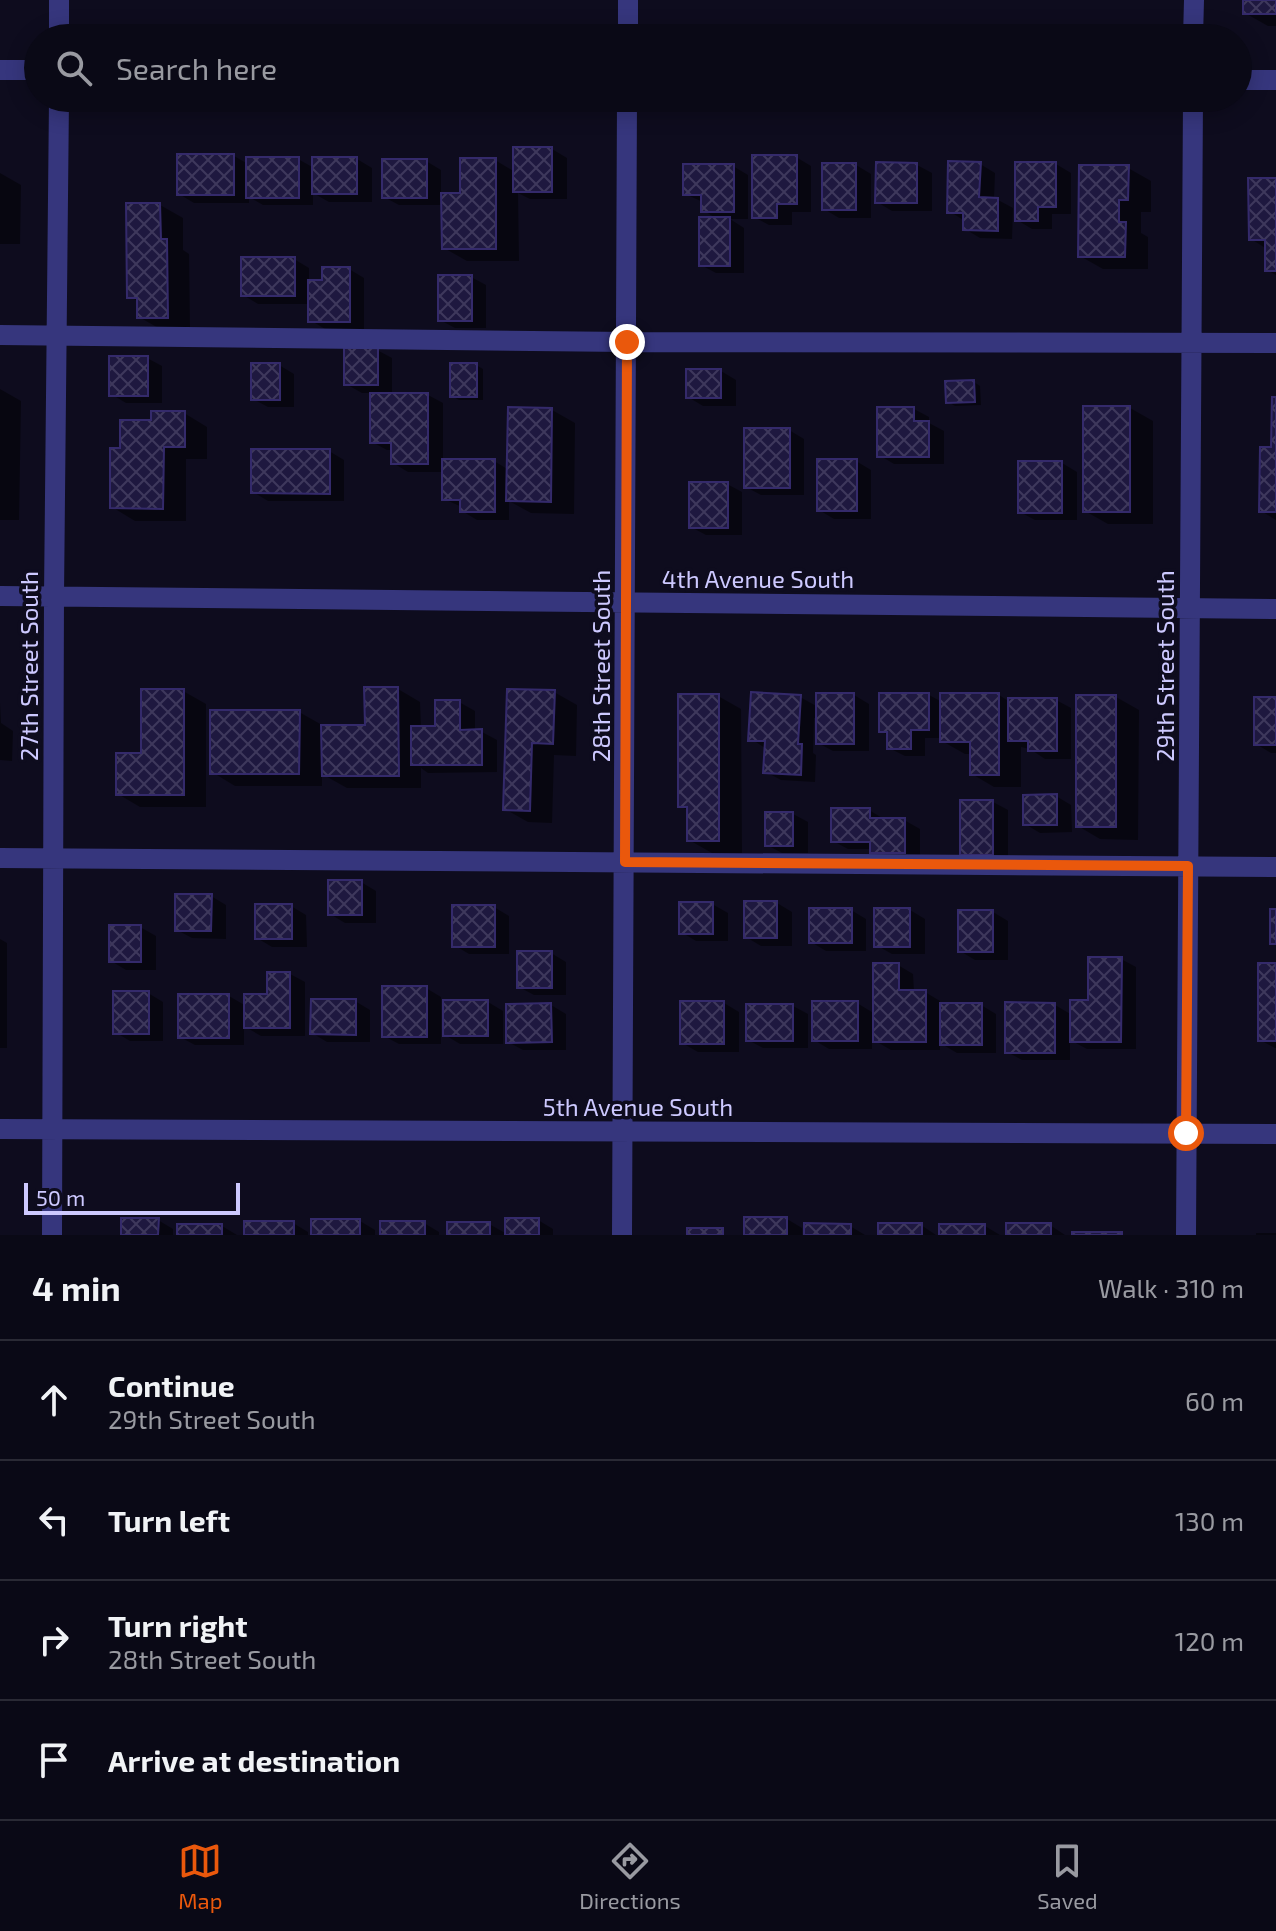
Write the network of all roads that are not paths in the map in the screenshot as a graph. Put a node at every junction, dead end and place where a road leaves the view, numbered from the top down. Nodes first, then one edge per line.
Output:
1 (59, 0) edge
2 (628, 0) edge
3 (1194, 0) edge
4 (59, 24) edge
5 (628, 24) edge
6 (1193, 24) edge
7 (0, 70) edge
8 (24, 70) edge
9 (1252, 80) edge
10 (1276, 80) edge
11 (59, 112) edge
12 (627, 112) edge
13 (1193, 112) edge
14 (0, 335) edge
15 (56, 335) junction
16 (627, 342) junction
17 (1192, 343) junction
18 (1276, 343) edge
19 (0, 596) edge
20 (54, 596) junction
21 (626, 603) junction
22 (1191, 607) junction
23 (1276, 609) edge
24 (0, 858) edge
25 (53, 858) junction
26 (625, 862) junction
27 (1188, 866) junction
28 (1276, 867) edge
29 (0, 1129) edge
30 (52, 1130) junction
31 (623, 1133) junction
32 (1186, 1133) junction
33 (1276, 1134) edge
34 (52, 1235) edge
35 (622, 1235) edge
36 (1186, 1235) edge

1 - 4 street
2 - 5 street
3 - 6 street
7 - 8 street
9 - 10 street
11 - 15 street, 27th Street South
12 - 16 street, 28th Street South
13 - 17 street, 29th Street South
14 - 15 street
15 - 16 street
15 - 20 street, 27th Street South
16 - 17 street
16 - 21 street, 28th Street South
17 - 18 street
17 - 22 street, 29th Street South
19 - 20 street, 4th Avenue South
20 - 21 street, 4th Avenue South
20 - 25 street, 27th Street South
21 - 22 street, 4th Avenue South
21 - 26 street, 28th Street South
22 - 23 street, 4th Avenue South
22 - 27 street, 29th Street South
24 - 25 street
25 - 26 street
25 - 30 street, 27th Street South
26 - 27 street
26 - 31 street, 28th Street South
27 - 28 street
27 - 32 street, 29th Street South
29 - 30 street, 5th Avenue South
30 - 31 street, 5th Avenue South
30 - 34 street, 27th Street South
31 - 32 street, 5th Avenue South
31 - 35 street, 28th Street South
32 - 33 street, 5th Avenue South
32 - 36 street, 29th Street South

